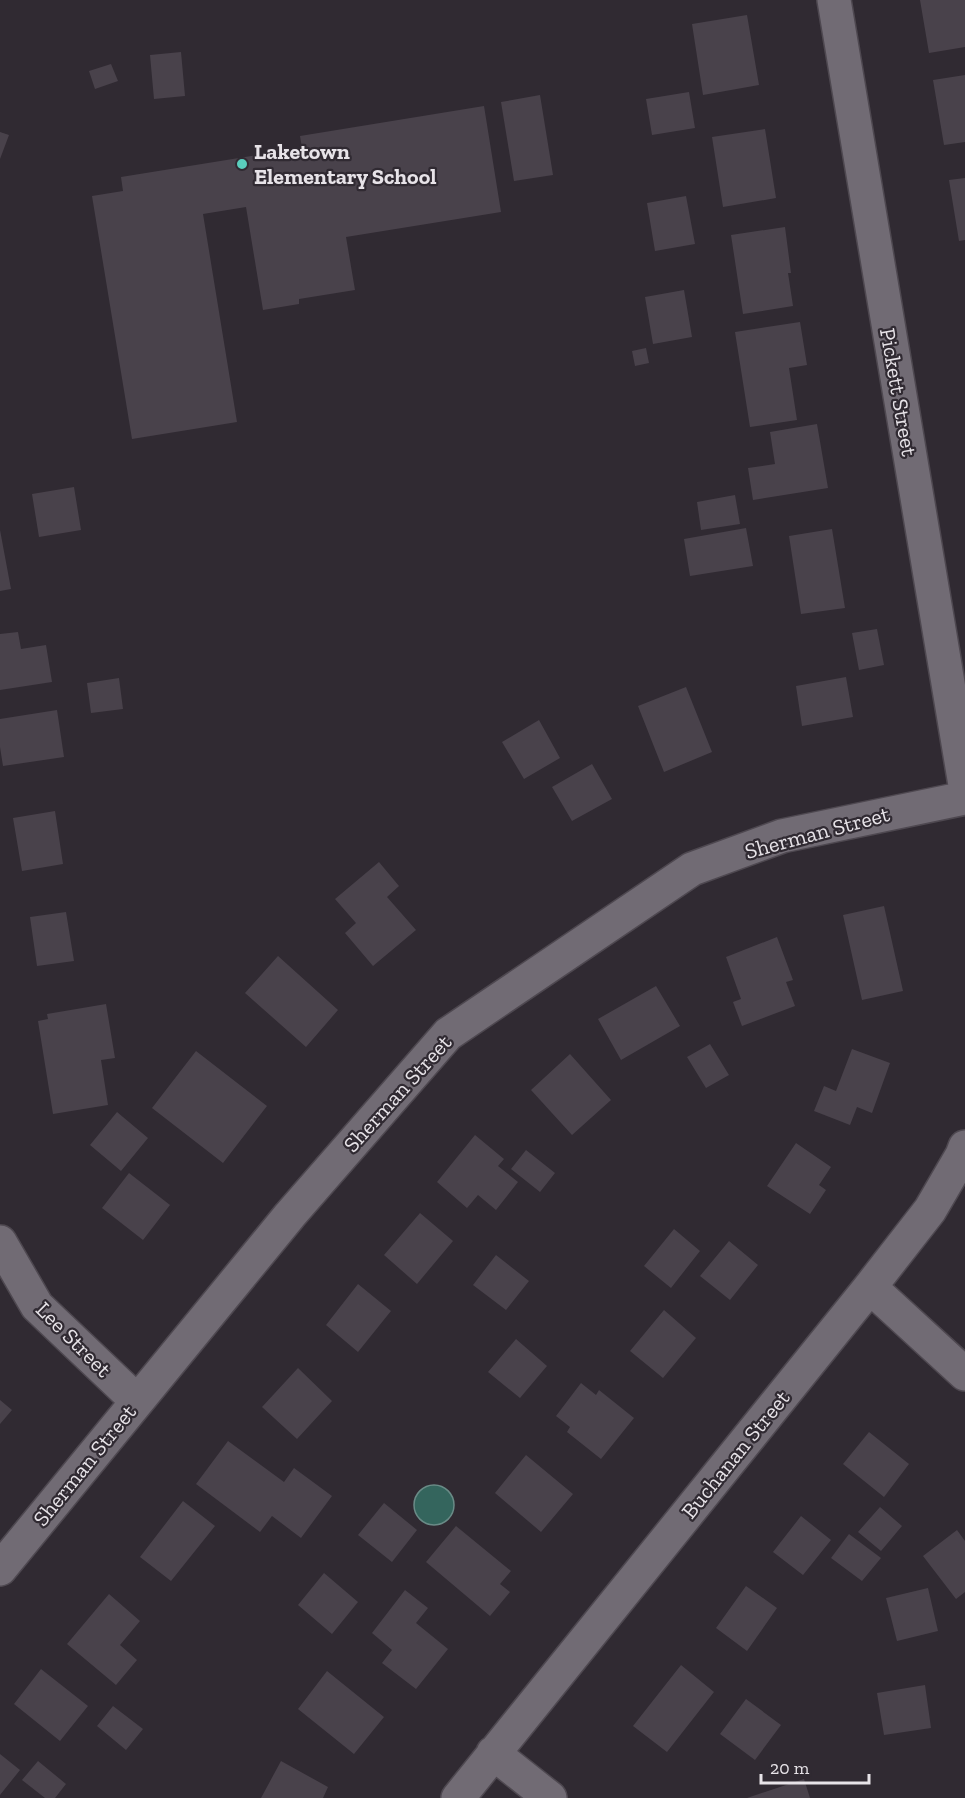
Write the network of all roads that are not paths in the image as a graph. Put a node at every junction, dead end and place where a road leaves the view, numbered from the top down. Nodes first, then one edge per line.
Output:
1 (834, 0) edge
2 (965, 785) edge
3 (965, 798) edge
4 (965, 1147) edge
5 (0, 1242) edge
6 (870, 1287) junction
7 (965, 1374) edge
8 (136, 1401) junction
9 (0, 1569) edge
10 (493, 1753) junction
11 (458, 1798) edge
12 (550, 1798) edge

1 - 2 street, Pickett Street
3 - 8 street, Sherman Street
4 - 6 street, Buchanan Street
5 - 8 street, Lee Street
6 - 7 street
6 - 10 street, Buchanan Street
8 - 9 street, Sherman Street
10 - 11 street, Buchanan Street
10 - 12 street

